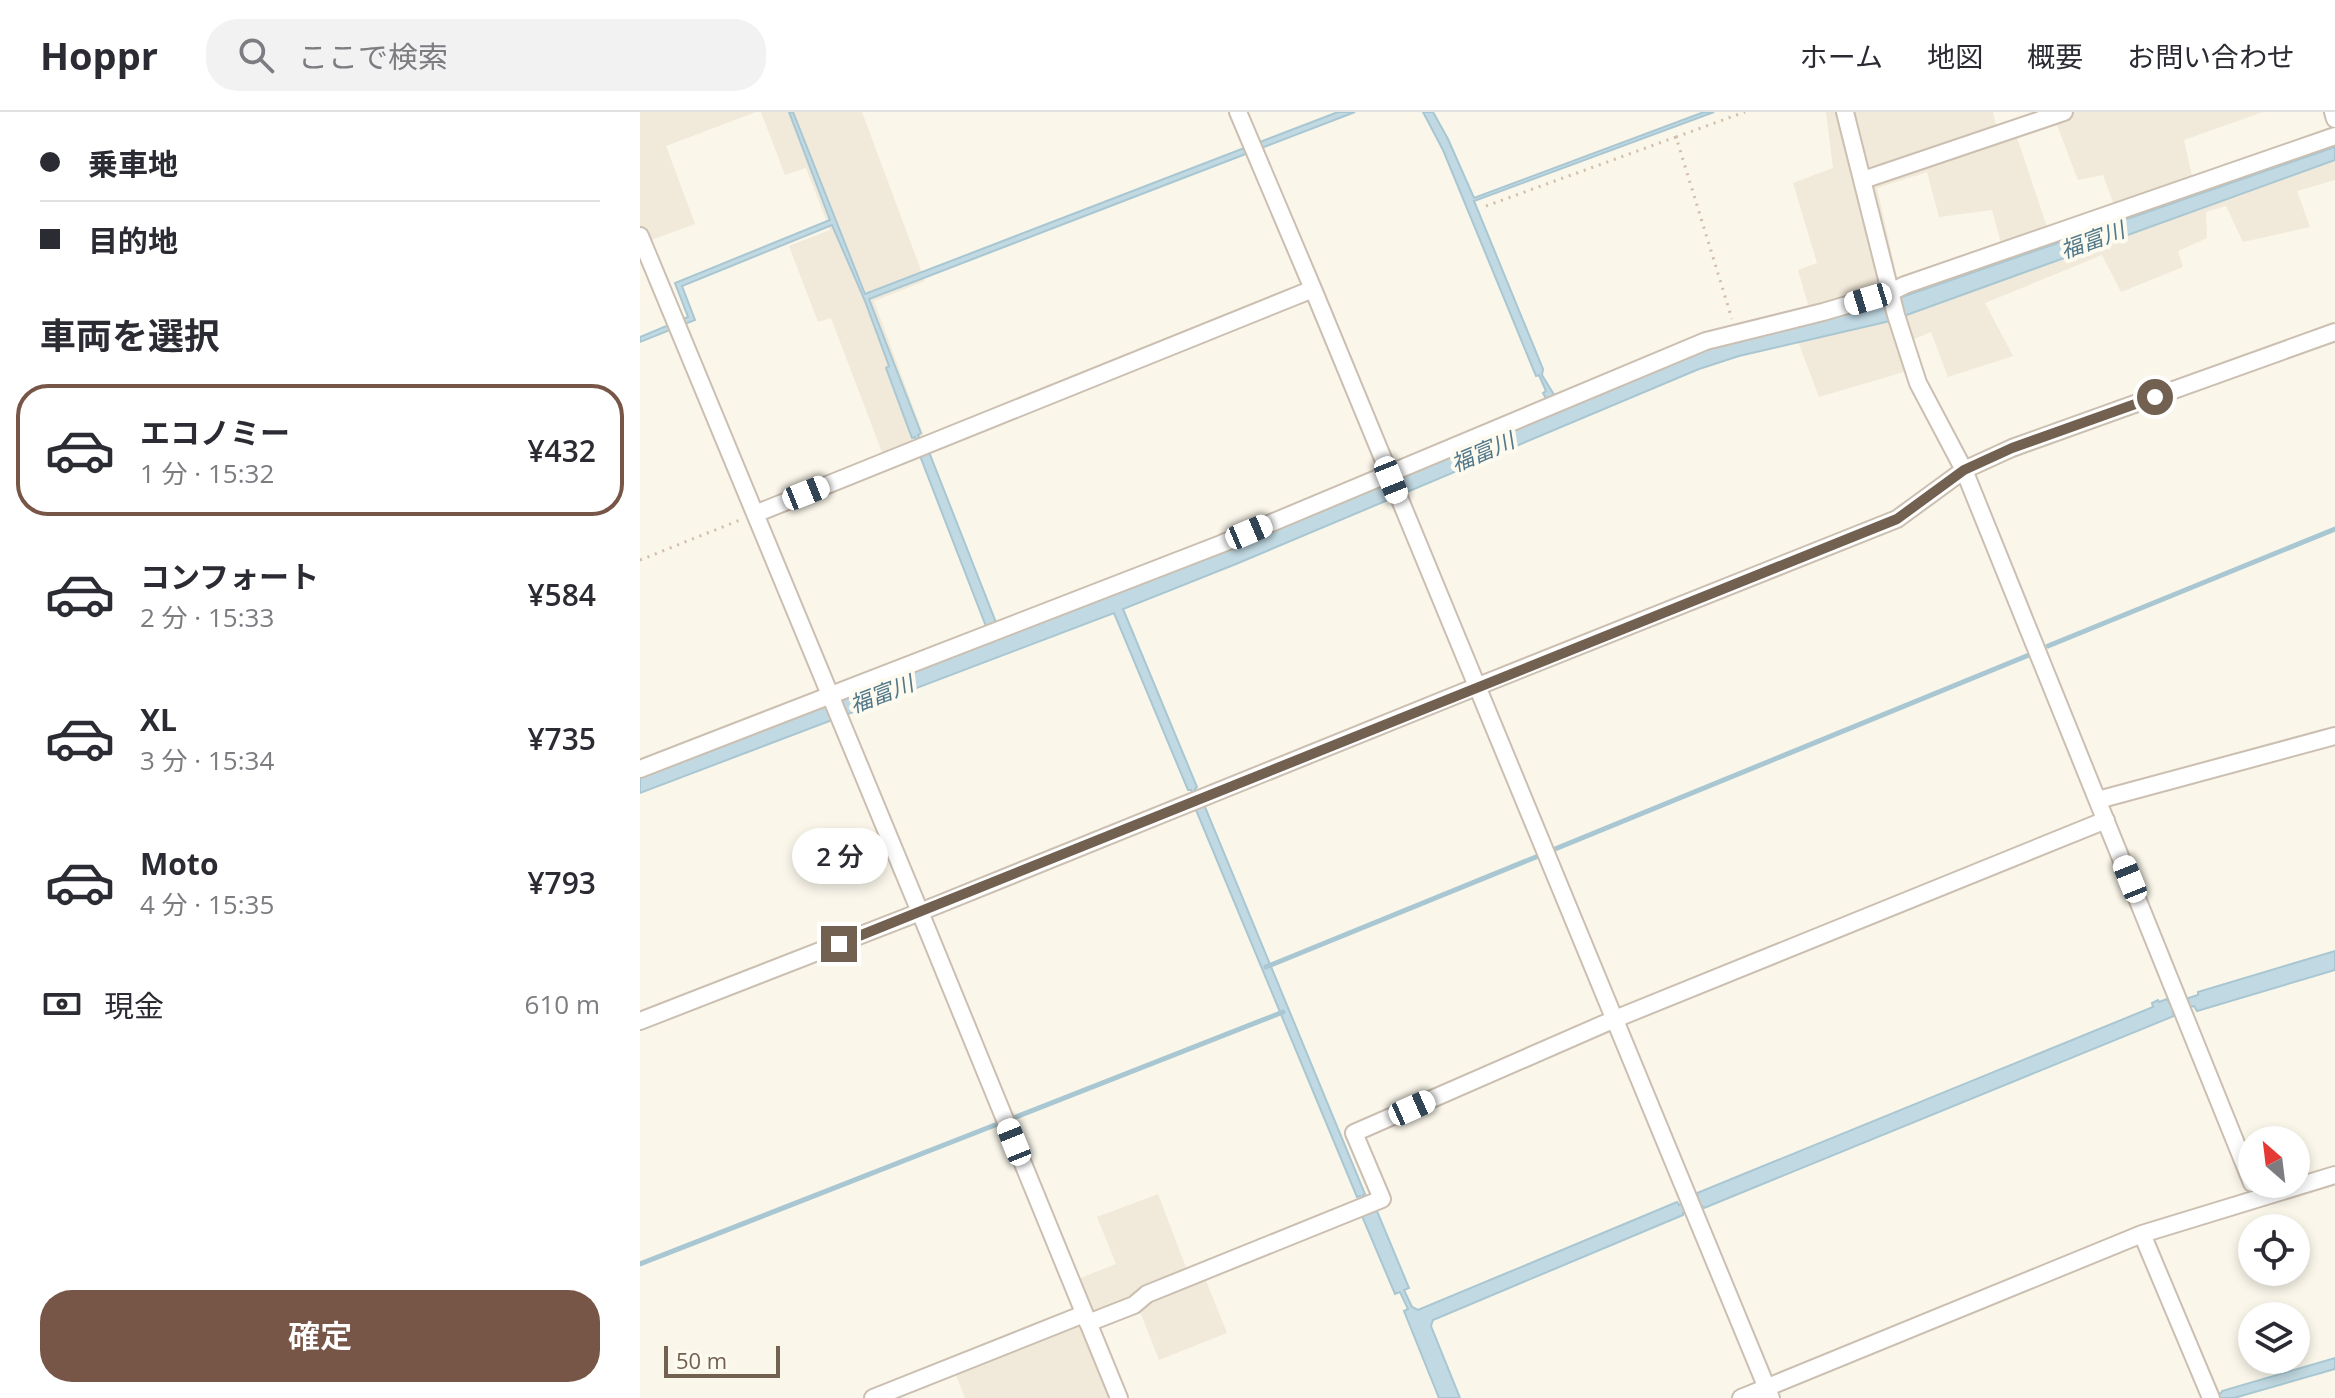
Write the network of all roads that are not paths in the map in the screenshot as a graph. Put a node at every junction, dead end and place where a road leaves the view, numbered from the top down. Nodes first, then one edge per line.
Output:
1 (1238, 112) edge
2 (1845, 112) edge
3 (2064, 112) edge
4 (2333, 112) edge
5 (2335, 119) edge
6 (2335, 136) edge
7 (1863, 180) junction
8 (640, 236) edge
9 (1313, 289) junction
10 (1893, 302) junction
11 (2335, 332) edge
12 (1964, 470) junction
13 (1390, 477) junction
14 (755, 514) junction
15 (1476, 687) junction
16 (832, 698) junction
17 (2335, 736) edge
18 (640, 769) edge
19 (2098, 800) junction
20 (2106, 820) junction
21 (920, 912) junction
22 (1615, 1019) junction
23 (640, 1021) edge
24 (2238, 1148) edge
25 (2335, 1175) edge
26 (2310, 1179) edge
27 (2238, 1195) edge
28 (2142, 1234) junction
29 (1086, 1319) junction
30 (1768, 1393) edge
31 (2211, 1397) edge
32 (873, 1398) edge
33 (1119, 1398) edge
34 (1741, 1398) edge

1 - 9 street
2 - 7 street
3 - 7 street
4 - 5 street
6 - 10 street
7 - 10 street
8 - 14 street
9 - 13 street
9 - 14 street
10 - 12 street
10 - 13 street
11 - 12 street
12 - 15 street
12 - 19 street
13 - 15 street
13 - 16 street
14 - 16 street
15 - 21 street
15 - 22 street
16 - 18 street
16 - 21 street
17 - 19 street
19 - 20 street
20 - 22 street
20 - 24 street
21 - 23 street
21 - 29 street
22 - 29 street
22 - 30 street
25 - 26 street
27 - 28 street
28 - 30 street
28 - 31 street
29 - 32 street
29 - 33 street
30 - 34 street

